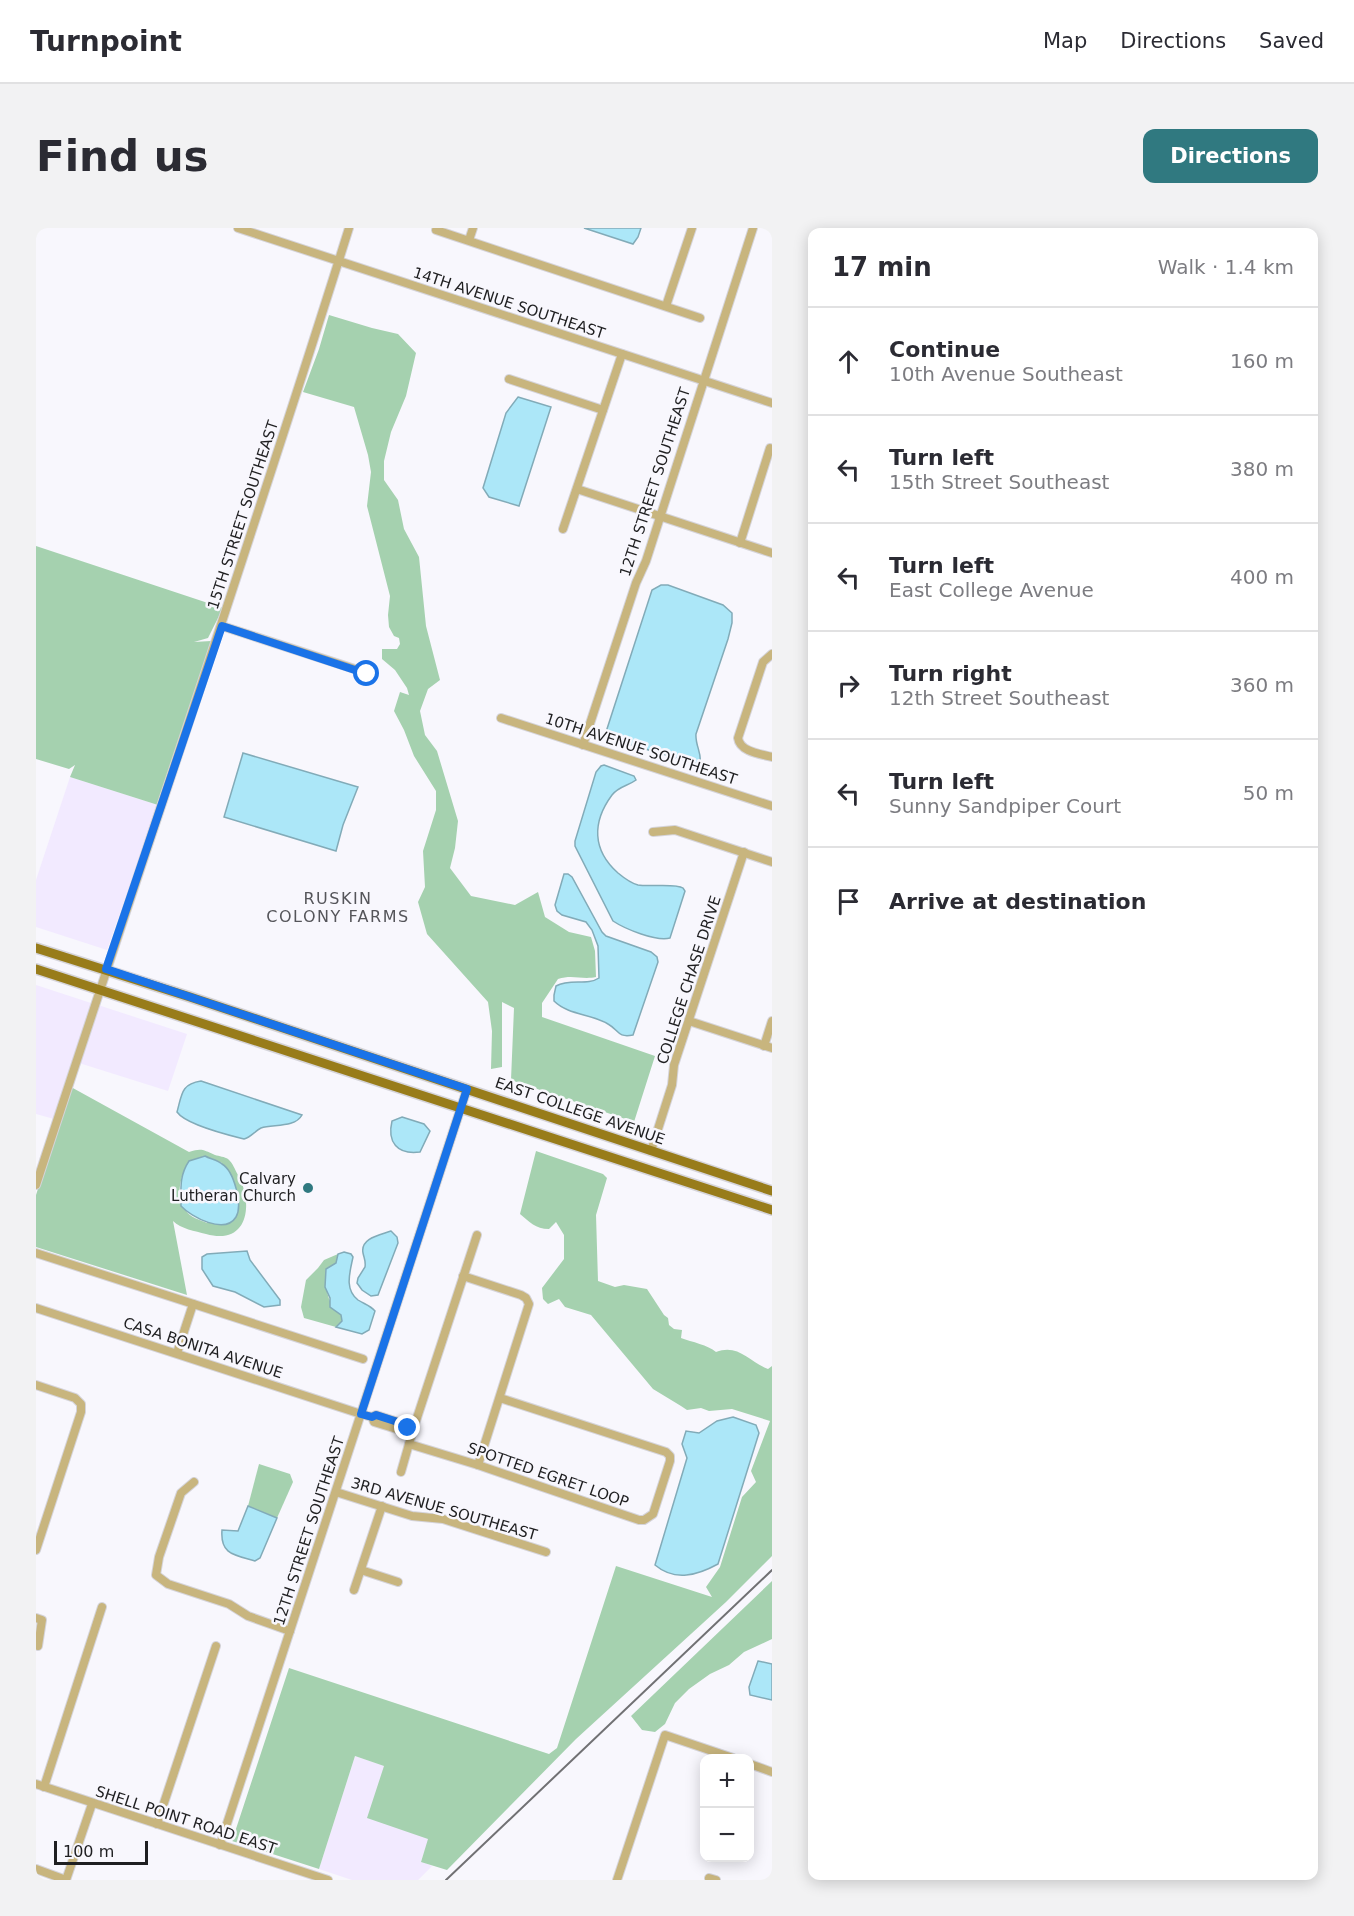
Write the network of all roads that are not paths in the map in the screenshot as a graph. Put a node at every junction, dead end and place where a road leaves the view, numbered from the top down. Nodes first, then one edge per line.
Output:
1 (238, 228) edge
2 (349, 228) edge
3 (473, 228) edge
4 (692, 228) edge
5 (753, 228) edge
6 (436, 230) dead end
7 (469, 240) junction
8 (338, 262) junction
9 (666, 306) junction
10 (700, 318) dead end
11 (622, 354) junction
12 (509, 379) dead end
13 (703, 380) junction
14 (772, 403) edge
15 (603, 410) junction
16 (770, 448) dead end
17 (769, 461) edge
18 (577, 489) junction
19 (660, 517) junction
20 (563, 529) dead end
21 (740, 543) junction
22 (772, 553) edge
23 (222, 626) junction
24 (772, 654) edge
25 (367, 674) dead end
26 (501, 718) dead end
27 (582, 744) junction
28 (772, 758) edge
29 (772, 806) edge
30 (653, 832) dead end
31 (744, 852) junction
32 (772, 862) edge
33 (36, 948) edge
34 (36, 969) edge
35 (106, 969) junction
36 (99, 989) junction
37 (689, 1021) junction
38 (772, 1021) edge
39 (768, 1047) edge
40 (467, 1089) junction
41 (461, 1109) junction
42 (651, 1151) junction
43 (36, 1185) edge
44 (772, 1191) edge
45 (769, 1208) edge
46 (477, 1235) dead end
47 (36, 1253) edge
48 (463, 1276) junction
49 (193, 1304) junction
50 (36, 1308) edge
51 (177, 1353) junction
52 (363, 1359) dead end
53 (36, 1385) edge
54 (500, 1398) junction
55 (361, 1414) junction
56 (411, 1429) junction
57 (409, 1444) junction
58 (478, 1465) junction
59 (400, 1472) dead end
60 (194, 1482) dead end
61 (336, 1492) junction
62 (382, 1506) junction
63 (36, 1550) edge
64 (546, 1552) dead end
65 (361, 1570) junction
66 (398, 1582) dead end
67 (354, 1590) dead end
68 (102, 1607) dead end
69 (36, 1618) edge
70 (290, 1631) junction
71 (38, 1646) dead end
72 (216, 1646) dead end
73 (721, 1754) edge
74 (754, 1765) edge
75 (772, 1772) edge
76 (40, 1786) edge
77 (92, 1804) junction
78 (157, 1824) junction
79 (220, 1845) junction
80 (36, 1869) edge
81 (66, 1880) edge
82 (328, 1880) edge
83 (616, 1880) edge

1 - 8 street, 14TH AVENUE SOUTHEAST
2 - 8 street, 15TH STREET SOUTHEAST
3 - 7 street
4 - 9 street
5 - 13 street, 12TH STREET SOUTHEAST
6 - 7 street
7 - 9 street
8 - 11 street, 14TH AVENUE SOUTHEAST
8 - 23 street, 15TH STREET SOUTHEAST
9 - 10 street
11 - 13 street, 14TH AVENUE SOUTHEAST
11 - 15 street
12 - 15 street
13 - 14 street, 14TH AVENUE SOUTHEAST
13 - 19 street, 12TH STREET SOUTHEAST
15 - 18 street
16 - 17 street
17 - 21 street
18 - 19 street
18 - 20 street
19 - 21 street
19 - 27 street, 12TH STREET SOUTHEAST
21 - 22 street
23 - 25 street
23 - 35 street, 15TH STREET SOUTHEAST
24 - 28 street
26 - 27 street, 10TH AVENUE SOUTHEAST
27 - 29 street, 10TH AVENUE SOUTHEAST
30 - 31 street
31 - 32 street
31 - 37 street, COLLEGE CHASE DRIVE
33 - 35 main road, EAST COLLEGE AVENUE
34 - 36 main road
35 - 36 street, 15TH STREET SOUTHEAST
35 - 40 main road, EAST COLLEGE AVENUE
36 - 41 main road
36 - 43 street, 15TH STREET SOUTHEAST
37 - 39 street
37 - 42 street, COLLEGE CHASE DRIVE
38 - 39 street
40 - 41 street, 12TH STREET SOUTHEAST
40 - 42 main road, EAST COLLEGE AVENUE
41 - 45 main road
41 - 55 street, 12TH STREET SOUTHEAST
42 - 44 main road, EAST COLLEGE AVENUE
46 - 48 street
47 - 49 street
48 - 54 street
48 - 56 street
49 - 51 street
49 - 52 street
50 - 51 street, CASA BONITA AVENUE
51 - 55 street, CASA BONITA AVENUE
53 - 63 street
54 - 58 street
54 - 58 street, SPOTTED EGRET LOOP
55 - 56 street, CASA BONITA AVENUE
55 - 61 street, 12TH STREET SOUTHEAST
56 - 57 street
57 - 58 street, SPOTTED EGRET LOOP
57 - 59 street
60 - 70 street
61 - 62 street, 3RD AVENUE SOUTHEAST
61 - 70 street, 12TH STREET SOUTHEAST
62 - 64 street, 3RD AVENUE SOUTHEAST
62 - 65 street
65 - 66 street
65 - 67 street
68 - 76 street
69 - 71 street
70 - 79 street, 12TH STREET SOUTHEAST
72 - 78 street
73 - 83 street
74 - 75 street
76 - 77 street, SHELL POINT ROAD EAST
77 - 78 street, SHELL POINT ROAD EAST
77 - 81 street
78 - 79 street, SHELL POINT ROAD EAST
79 - 82 street, SHELL POINT ROAD EAST
80 - 81 street

